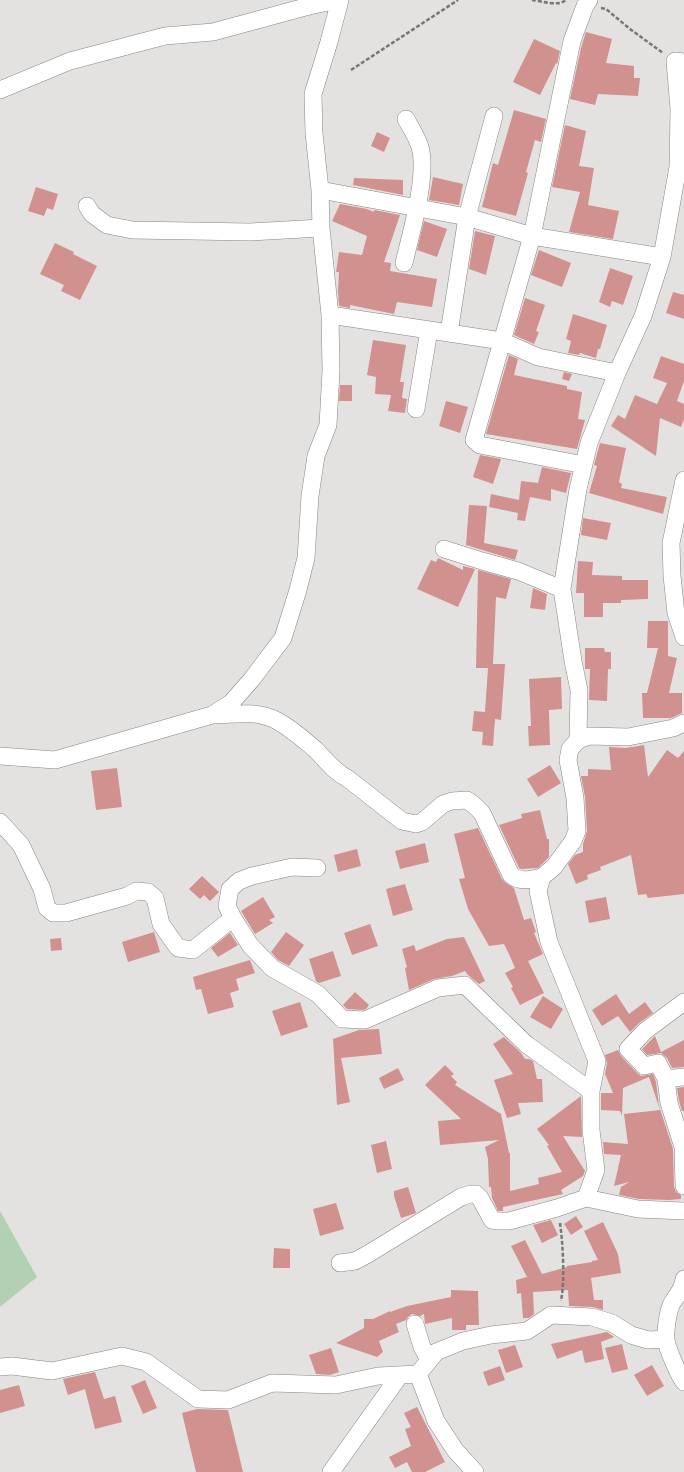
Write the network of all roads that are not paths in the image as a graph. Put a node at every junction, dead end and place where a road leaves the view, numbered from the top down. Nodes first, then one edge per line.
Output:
1 (339, 0) edge
2 (587, 3) edge
3 (679, 62) edge
4 (0, 90) edge
5 (681, 110) edge
6 (494, 116) dead end
7 (406, 119) dead end
8 (320, 190) junction
9 (87, 206) dead end
10 (417, 207) junction
11 (467, 217) junction
12 (321, 228) junction
13 (532, 236) junction
14 (662, 257) junction
15 (404, 263) dead end
16 (330, 315) junction
17 (429, 330) junction
18 (449, 333) junction
19 (502, 341) junction
20 (617, 373) junction
21 (416, 409) dead end
22 (584, 465) junction
23 (684, 480) edge
24 (444, 549) dead end
25 (562, 589) junction
26 (684, 637) edge
27 (212, 715) junction
28 (684, 723) edge
29 (578, 740) junction
30 (0, 756) edge
31 (0, 822) edge
32 (317, 868) dead end
33 (542, 878) junction
34 (233, 918) junction
35 (684, 1002) edge
36 (684, 1077) edge
37 (666, 1079) junction
38 (591, 1091) junction
39 (684, 1147) edge
40 (684, 1186) edge
41 (586, 1198) junction
42 (684, 1212) edge
43 (340, 1264) dead end
44 (684, 1279) edge
45 (415, 1324) dead end
46 (666, 1339) junction
47 (429, 1360) junction
48 (0, 1367) edge
49 (418, 1374) junction
50 (400, 1375) junction
51 (684, 1382) edge
52 (331, 1472) edge
53 (475, 1472) edge

1 - 4 street
1 - 8 street
2 - 13 street
3 - 5 street
5 - 14 street
6 - 11 street
7 - 10 street
8 - 10 street
8 - 12 street
9 - 12 street
10 - 11 street
10 - 15 street
11 - 13 street
11 - 18 street
12 - 16 street
13 - 14 street
13 - 19 street
14 - 20 street
16 - 17 street
16 - 27 street
17 - 18 street
17 - 21 street
18 - 19 street
19 - 20 street
19 - 22 street
20 - 22 street
22 - 25 street
23 - 26 street
24 - 25 street
25 - 29 street
27 - 30 street
27 - 33 street
28 - 29 street
29 - 33 street
31 - 34 street
32 - 34 street
33 - 38 street
34 - 38 street
35 - 37 street
36 - 37 street
37 - 39 street
38 - 41 street
39 - 40 street
41 - 42 street
41 - 43 street
44 - 46 street
45 - 47 street
46 - 47 street
46 - 51 street
47 - 49 street
48 - 50 street
49 - 50 street
49 - 53 street
50 - 52 street

